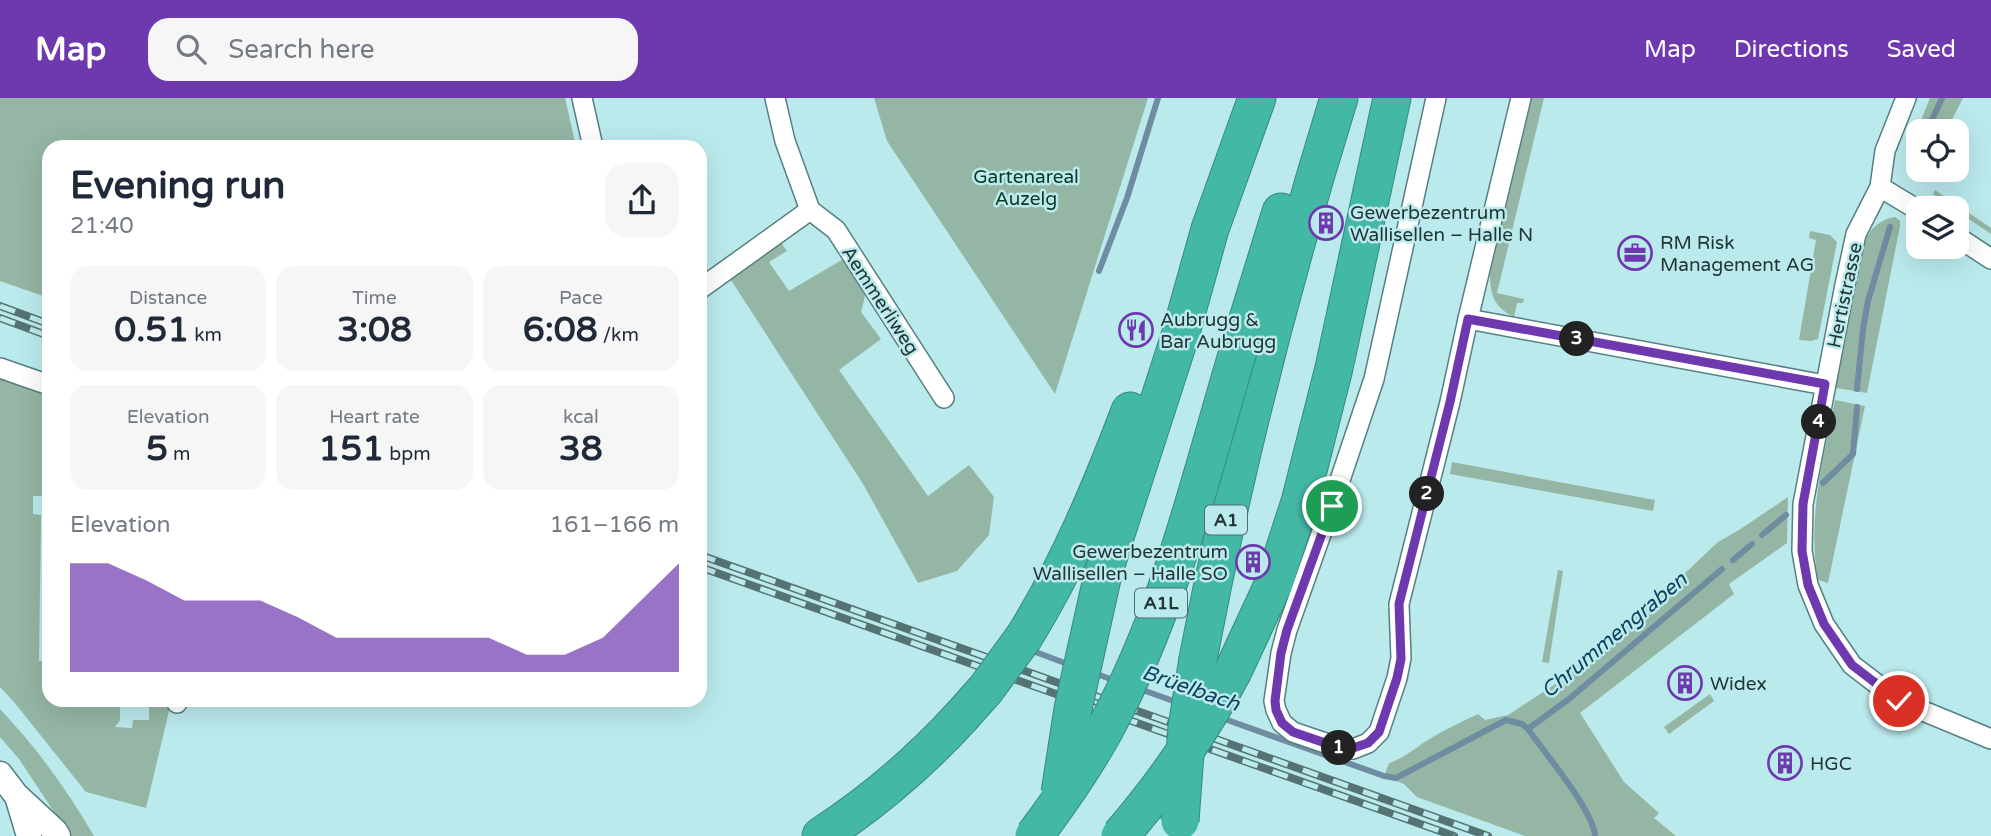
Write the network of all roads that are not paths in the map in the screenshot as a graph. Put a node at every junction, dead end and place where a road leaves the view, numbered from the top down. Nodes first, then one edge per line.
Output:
1 (582, 98) edge
2 (775, 98) edge
3 (1257, 98) edge
4 (1318, 98) edge
5 (1339, 98) edge
6 (1392, 98) edge
7 (1436, 98) edge
8 (1521, 98) edge
9 (1906, 98) edge
10 (591, 140) edge
11 (1880, 187) junction
12 (1906, 203) edge
13 (810, 210) junction
14 (1210, 229) junction
15 (1969, 245) edge
16 (1991, 259) edge
17 (707, 284) edge
18 (1468, 319) junction
19 (0, 368) edge
20 (42, 383) edge
21 (1825, 384) junction
22 (944, 398) dead end
23 (1991, 739) edge
24 (0, 774) edge
25 (16, 795) junction
26 (1180, 828) edge
27 (29, 836) edge
28 (58, 836) edge
29 (821, 836) edge
30 (1034, 836) edge
31 (1055, 836) edge
32 (1120, 836) edge

1 - 10 street
2 - 13 street
3 - 14 highway
4 - 30 highway, A1L, bridge
5 - 26 highway, A1, bridge
6 - 32 highway, bridge
7 - 18 street
8 - 18 street
9 - 11 street, Hertistrasse
11 - 12 street
11 - 21 street, Hertistrasse
13 - 17 street
13 - 22 street, Aemmerliweg
14 - 29 highway, bridge
14 - 31 highway, bridge
15 - 16 street
18 - 21 street
19 - 20 street
21 - 23 street, Hertistrasse
24 - 25 street
25 - 27 street
25 - 28 street

